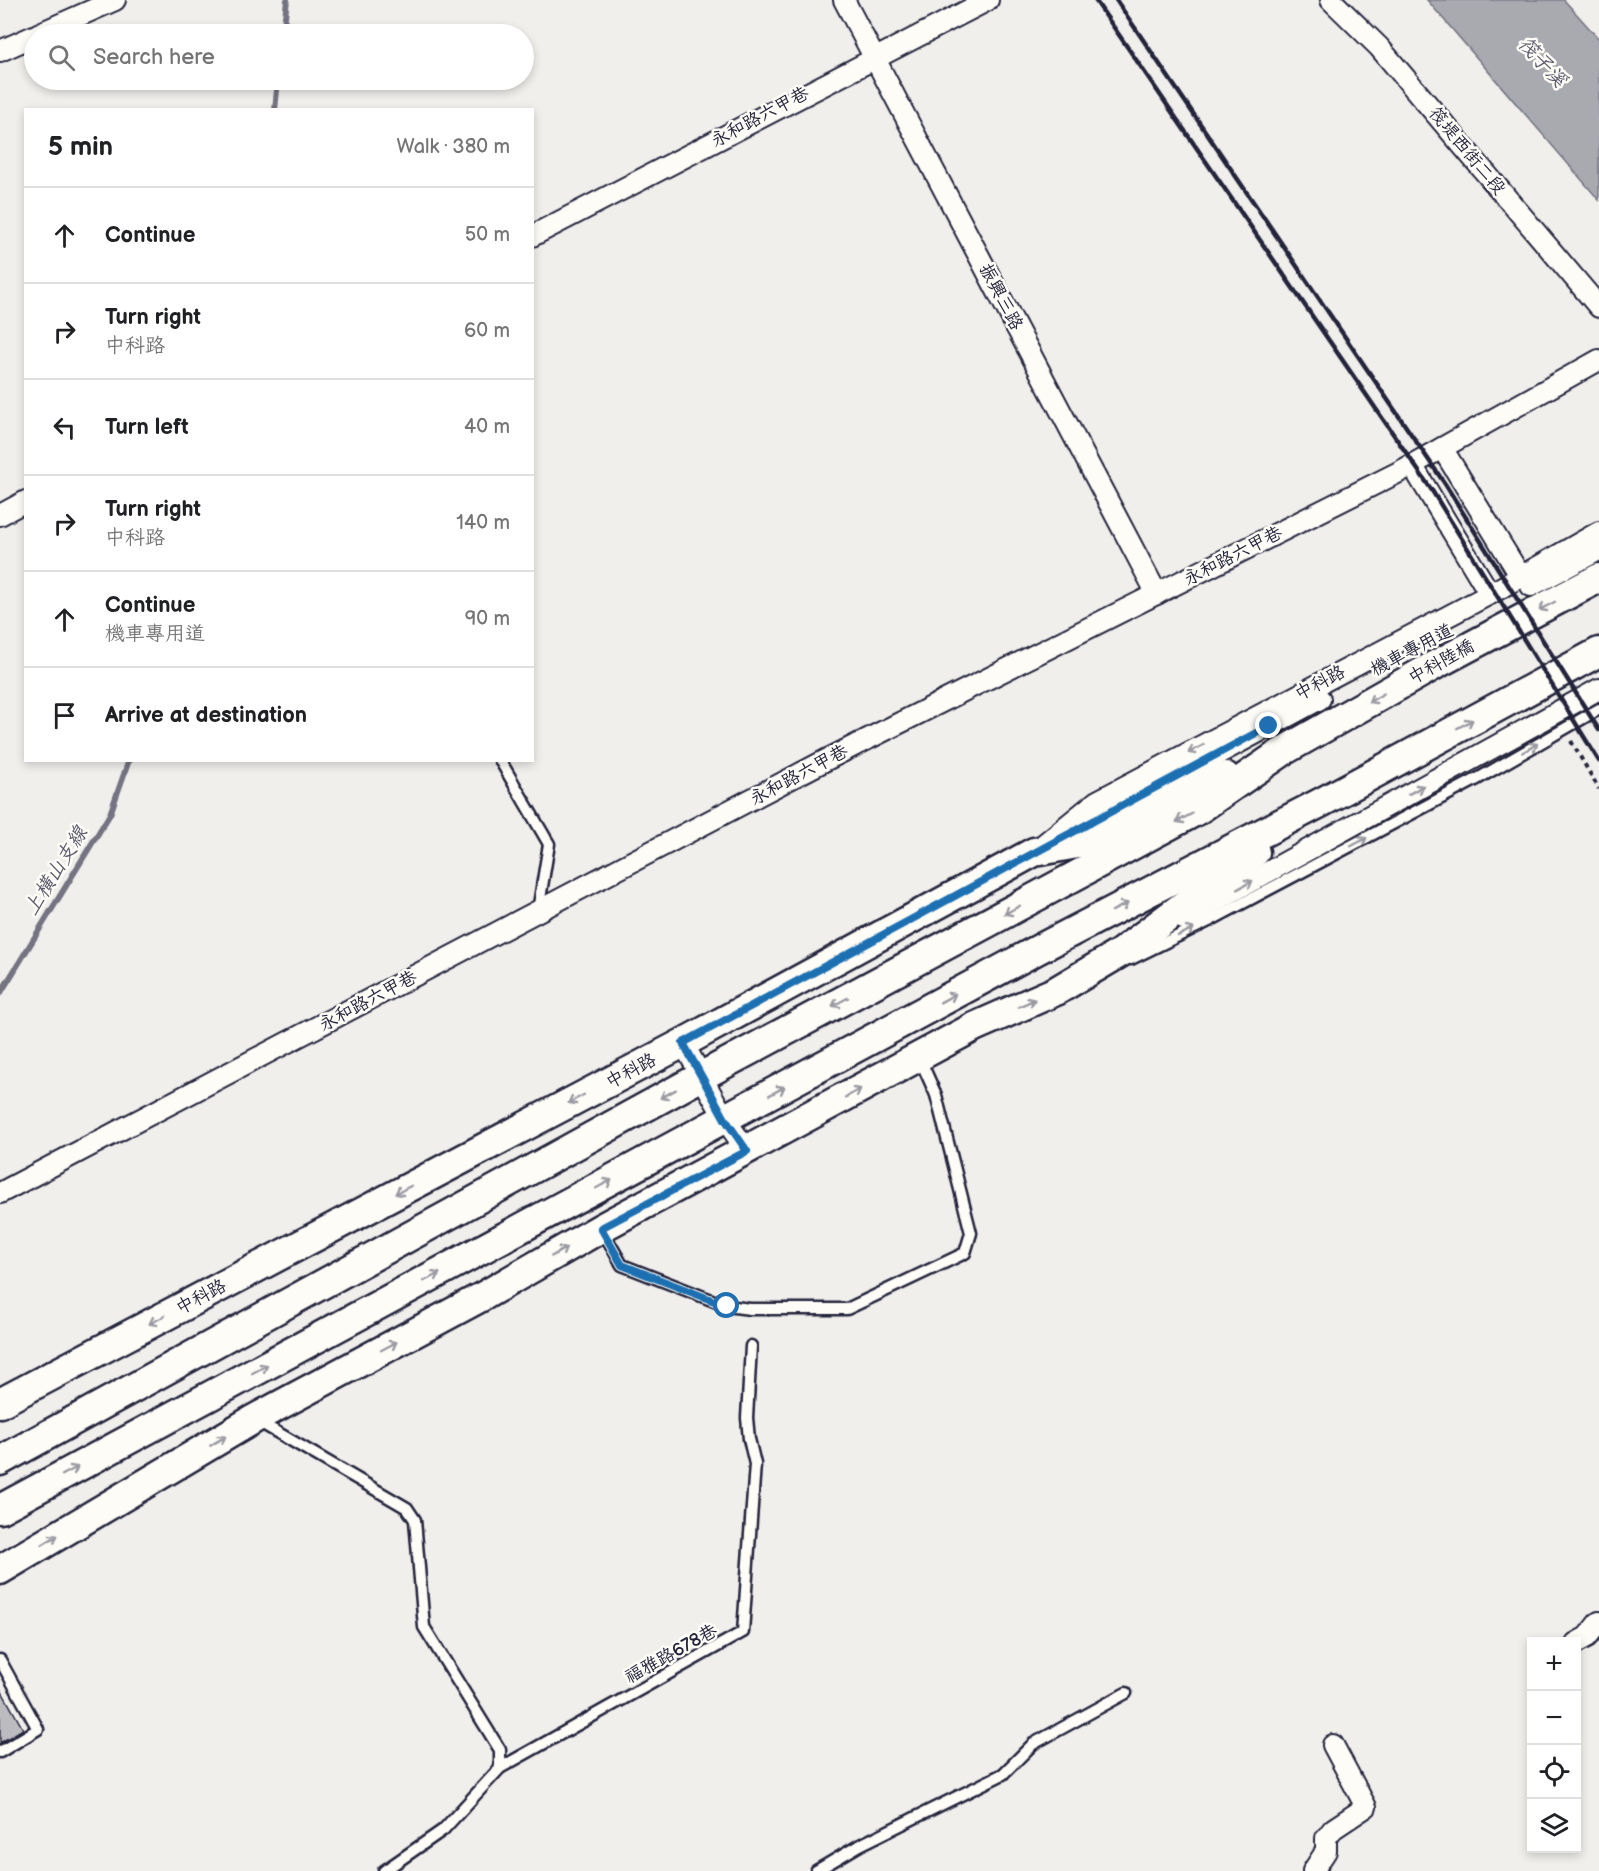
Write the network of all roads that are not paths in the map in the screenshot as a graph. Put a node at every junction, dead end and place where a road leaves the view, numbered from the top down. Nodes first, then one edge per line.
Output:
1 (115, 0) edge
2 (844, 0) edge
3 (988, 0) edge
4 (1331, 0) edge
5 (61, 24) edge
6 (24, 40) edge
7 (0, 51) edge
8 (875, 58) junction
9 (534, 235) edge
10 (1599, 307) edge
11 (1599, 360) edge
12 (1442, 448) junction
13 (1412, 465) junction
14 (24, 502) edge
15 (0, 515) edge
16 (1599, 532) edge
17 (1599, 550) edge
18 (1521, 577) junction
19 (1599, 578) edge
20 (1157, 594) junction
21 (1490, 594) junction
22 (1599, 652) edge
23 (1599, 689) edge
24 (1599, 708) edge
25 (1285, 750) junction
26 (501, 762) edge
27 (1322, 802) junction
28 (1034, 852) junction
29 (538, 912) junction
30 (1120, 953) junction
31 (1056, 991) junction
32 (683, 1043) junction
33 (919, 1057) junction
34 (702, 1076) junction
35 (725, 1119) junction
36 (747, 1151) junction
37 (0, 1193) edge
38 (601, 1228) junction
39 (751, 1346) dead end
40 (0, 1403) edge
41 (254, 1419) junction
42 (0, 1461) edge
43 (0, 1509) edge
44 (0, 1570) edge
45 (1599, 1622) edge
46 (1581, 1640) edge
47 (0, 1660) edge
48 (1126, 1693) dead end
49 (1333, 1745) dead end
50 (0, 1752) edge
51 (500, 1768) junction
52 (384, 1871) edge
53 (816, 1871) edge
54 (1313, 1871) edge

1 - 5 street
2 - 8 street, 振興三路
3 - 8 street, 永和路六甲巷
4 - 10 street, 筏堤西街二段
6 - 7 street
8 - 9 street, 永和路六甲巷
8 - 20 street, 振興三路
11 - 12 street, 永和路六甲巷
12 - 13 street, 永和路六甲巷
12 - 18 street
13 - 20 street, 永和路六甲巷
13 - 21 street
14 - 15 street
16 - 18 street, 中科路
17 - 28 street, 機車專用道
18 - 21 street, 中科路
19 -> 25 street, 中科陸橋
20 - 29 street, 永和路六甲巷
21 -> 28 street, 中科路
27 -> 22 street
30 -> 23 street
31 -> 24 lane
25 - 28 street
25 -> 34 street
26 - 29 lane
27 - 30 street
35 -> 27 street
28 - 32 street, 中科路
29 - 37 street, 永和路六甲巷
30 - 31 street
33 -> 31 street
32 - 34 street
32 -> 40 street, 中科路
36 -> 33 street
33 - 38 lane
34 - 35 street
34 -> 42 street
35 - 36 street
43 -> 35 street
36 - 38 street
41 -> 38 street
39 - 51 lane, 福雅路678巷
44 -> 41 street
41 - 51 lane
45 - 46 street
47 - 50 lane
48 - 53 lane
49 - 54 street
51 - 52 lane, 福雅路678巷

